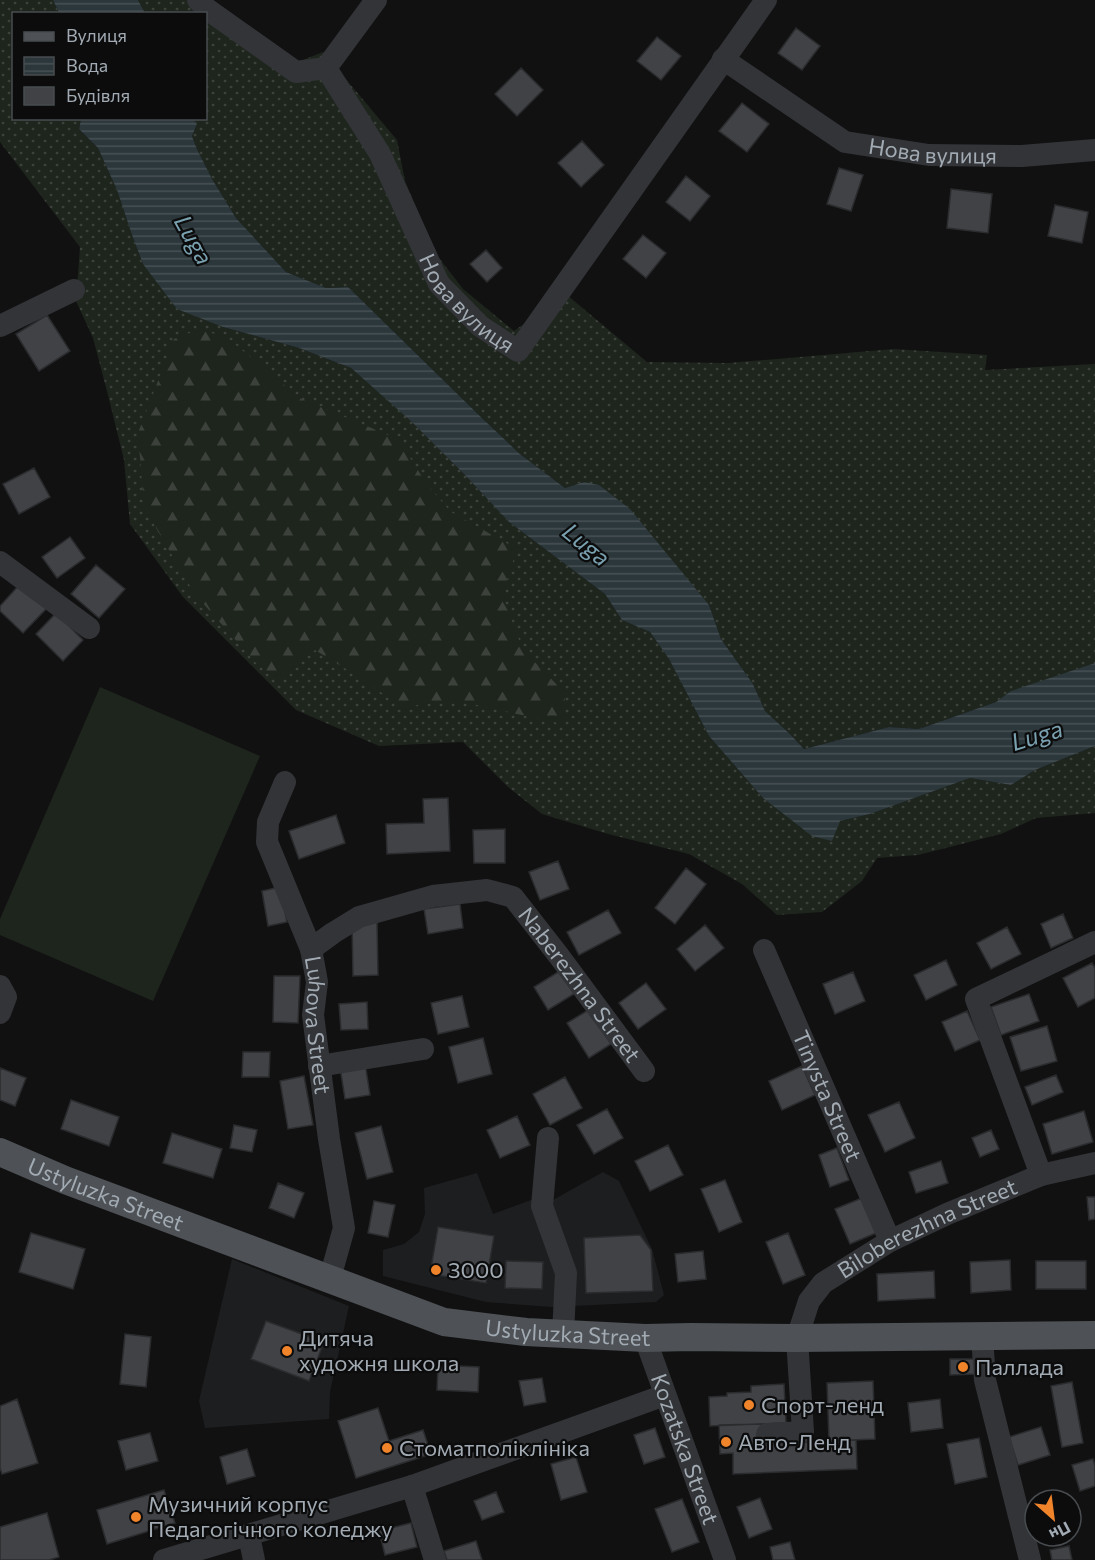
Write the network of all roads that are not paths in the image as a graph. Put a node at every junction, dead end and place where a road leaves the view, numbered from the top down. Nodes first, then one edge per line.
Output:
1 (198, 0) edge
2 (376, 0) edge
3 (766, 0) edge
4 (723, 59) junction
5 (326, 68) junction
6 (1095, 150) edge
7 (74, 290) dead end
8 (0, 326) edge
9 (0, 562) edge
10 (89, 628) dead end
11 (285, 782) dead end
12 (1095, 942) edge
13 (311, 949) junction
14 (764, 950) dead end
15 (0, 986) edge
16 (0, 1013) edge
17 (423, 1049) dead end
18 (319, 1066) junction
19 (644, 1071) dead end
20 (548, 1138) dead end
21 (0, 1152) edge
22 (1095, 1163) edge
23 (1041, 1175) junction
24 (890, 1241) junction
25 (330, 1278) junction
26 (563, 1334) junction
27 (1095, 1335) edge
28 (982, 1336) junction
29 (645, 1338) junction
30 (797, 1338) junction
31 (665, 1395) junction
32 (767, 1434) dead end
33 (412, 1486) junction
34 (249, 1536) junction
35 (164, 1560) edge
36 (254, 1560) edge
37 (435, 1560) edge
38 (725, 1560) edge
39 (1030, 1560) edge

1 - 5 street
2 - 5 street
3 - 4 street, Нова вулиця
4 - 5 street, Нова вулиця
4 - 6 street, Нова вулиця
7 - 8 street
9 - 10 street
11 - 13 street, Luhova Street
12 - 23 street
13 - 18 street, Luhova Street
13 - 19 street, Naberezhna Street
14 - 24 street, Tinysta Street
15 - 16 street
17 - 18 street
18 - 25 street, Luhova Street
20 - 26 street
21 - 25 main road, Ustyluzka Street
22 - 23 street, Biloberezhna Street
23 - 24 street, Biloberezhna Street
24 - 30 street, Biloberezhna Street
25 - 26 main road, Ustyluzka Street
26 - 29 main road, Ustyluzka Street
27 - 28 main road, Ustyluzka Street
28 - 30 main road, Ustyluzka Street
28 - 39 street
29 - 30 main road, Ustyluzka Street
29 - 31 street, Kozatska Street
30 - 32 street
31 - 33 street
31 - 38 street, Kozatska Street
33 - 34 street
33 - 37 street
34 - 35 street
34 - 36 street

